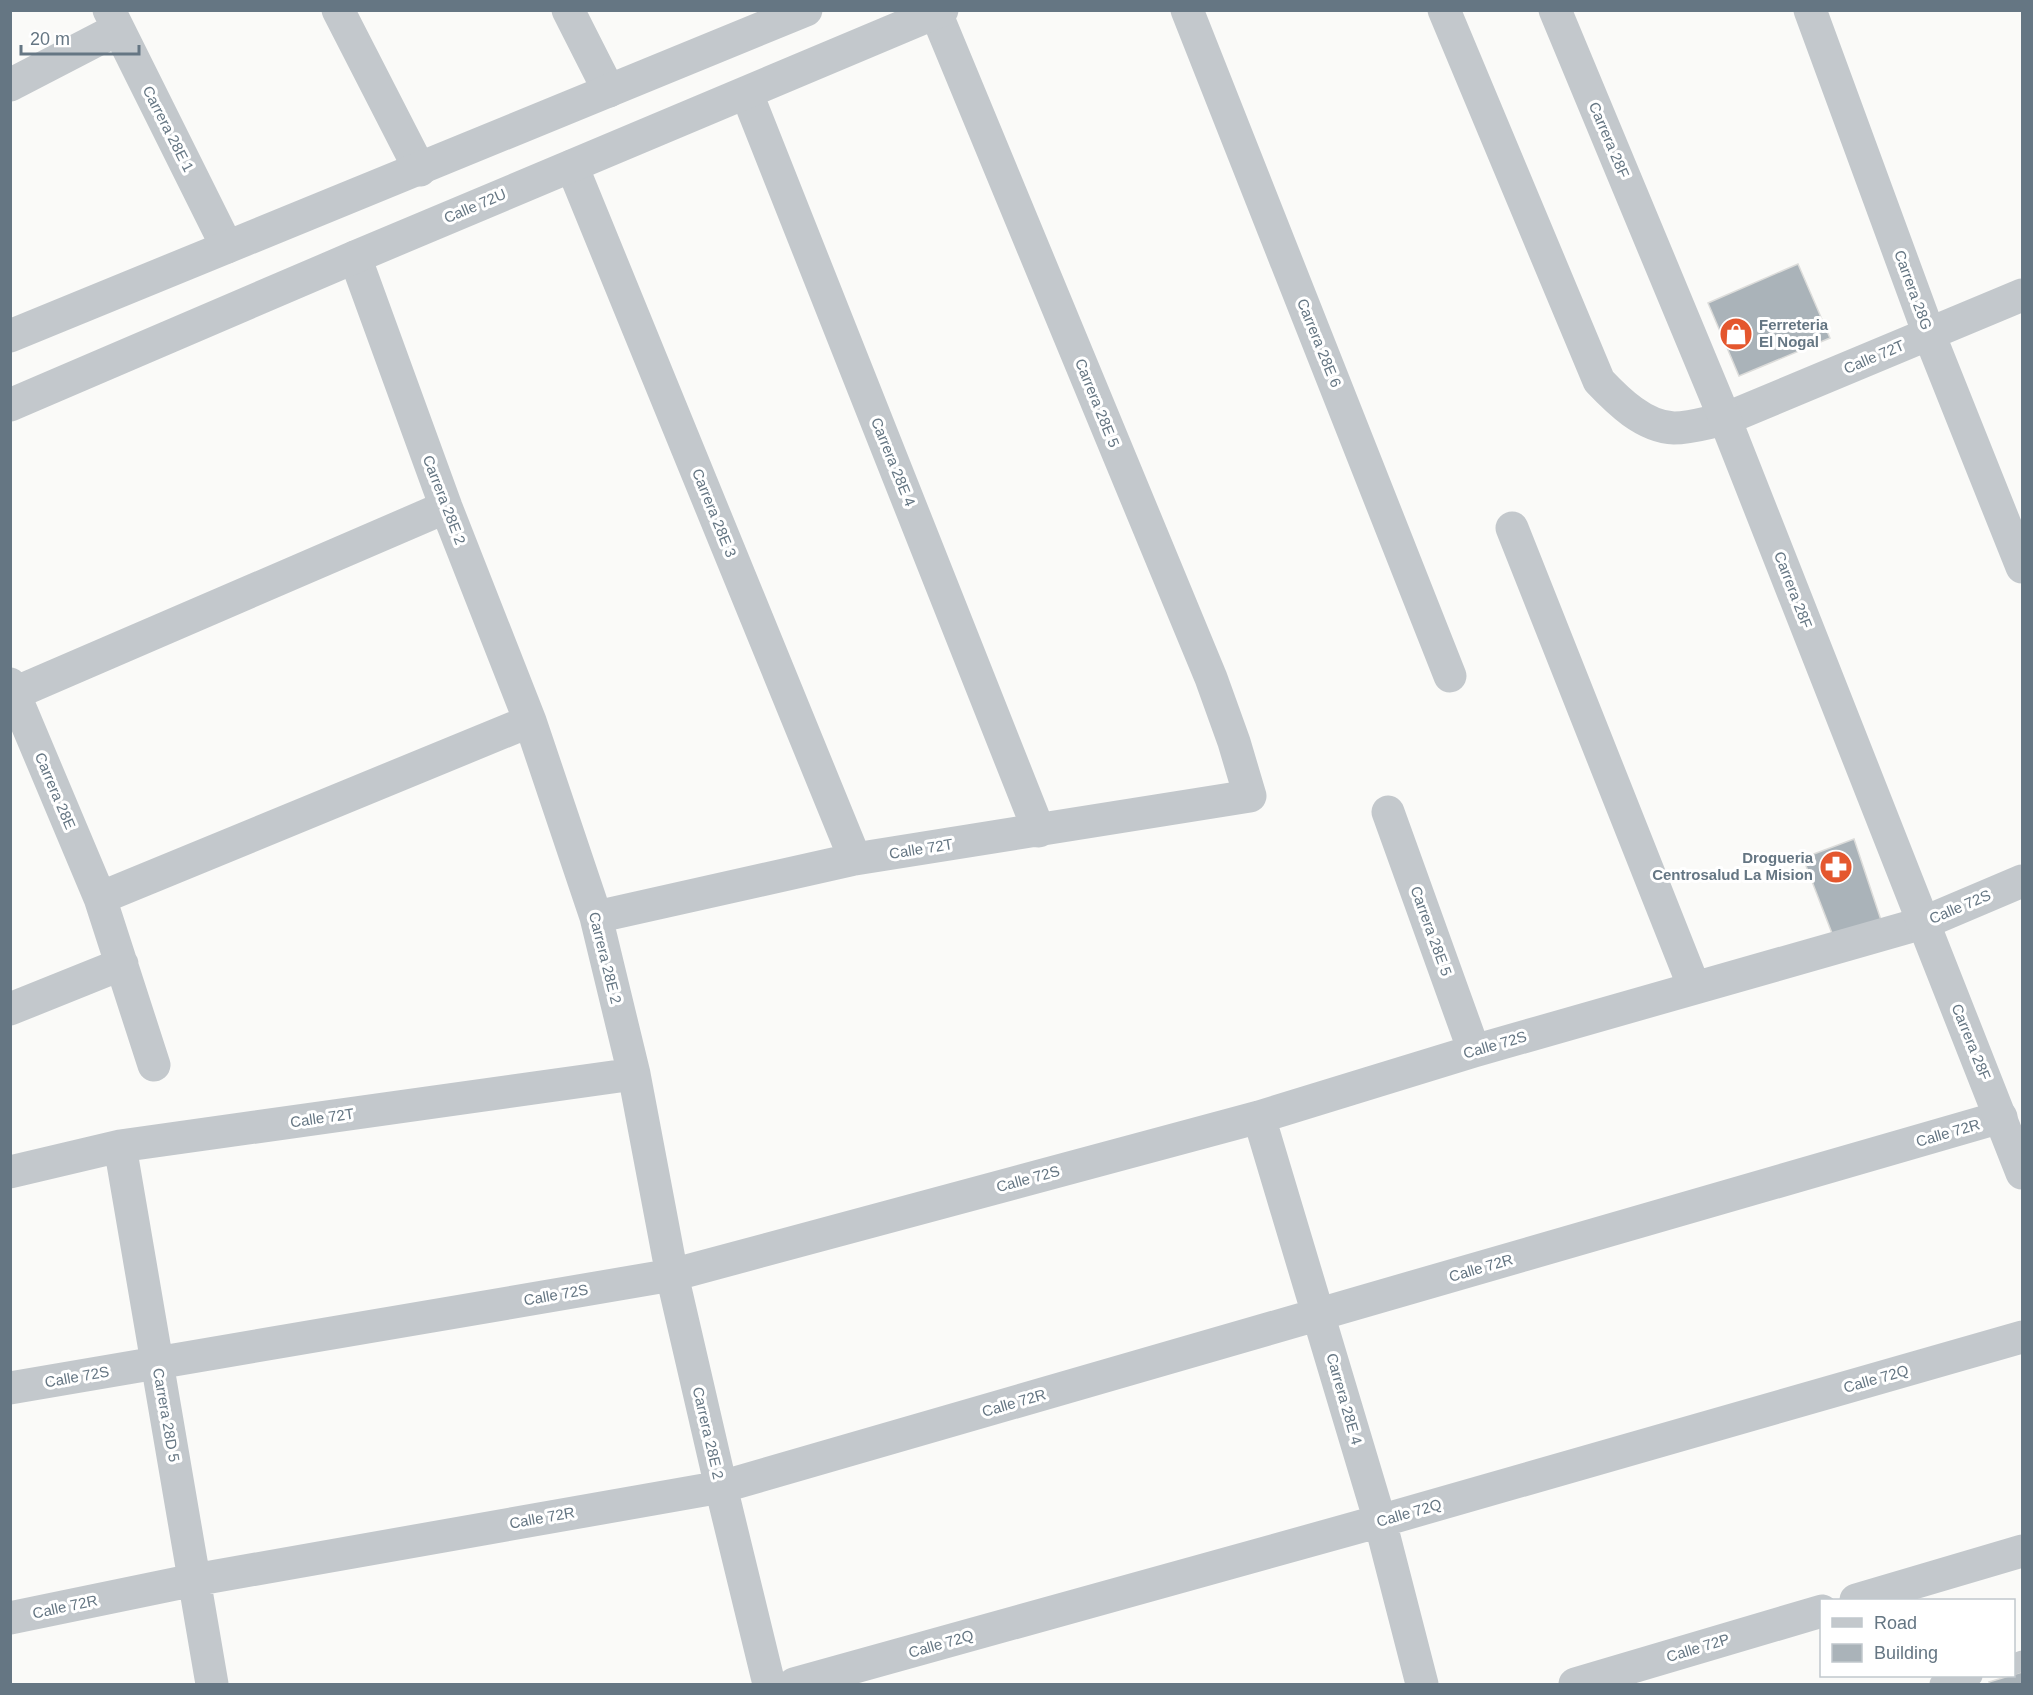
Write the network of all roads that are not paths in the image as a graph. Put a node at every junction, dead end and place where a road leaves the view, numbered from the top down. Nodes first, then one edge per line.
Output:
1 (338, 10) edge
2 (568, 10) edge
3 (1187, 10) edge
4 (1444, 10) edge
5 (1555, 10) edge
6 (1810, 10) edge
7 (805, 11) edge
8 (939, 12) edge
9 (113, 20) edge
10 (10, 85) edge
11 (609, 91) junction
12 (747, 94) junction
13 (572, 166) junction
14 (420, 170) junction
15 (227, 247) junction
16 (355, 257) junction
17 (2022, 295) edge
18 (1929, 334) junction
19 (10, 336) edge
20 (10, 405) edge
21 (1725, 419) junction
22 (446, 507) junction
23 (1512, 528) dead end
24 (2022, 567) edge
25 (1450, 676) dead end
26 (13, 688) edge
27 (530, 721) junction
28 (1250, 796) joint
29 (1388, 812) dead end
30 (1039, 831) junction
31 (855, 860) junction
32 (2022, 880) edge
33 (100, 898) junction
34 (596, 917) junction
35 (1923, 923) junction
36 (122, 964) junction
37 (1694, 987) junction
38 (10, 1009) edge
39 (1474, 1051) junction
40 (154, 1065) dead end
41 (634, 1074) junction
42 (1259, 1116) junction
43 (2001, 1117) junction
44 (120, 1146) junction
45 (10, 1172) edge
46 (2022, 1173) edge
47 (672, 1275) junction
48 (1320, 1315) junction
49 (2022, 1337) edge
50 (157, 1363) junction
51 (10, 1388) edge
52 (721, 1487) junction
53 (1380, 1521) junction
54 (2022, 1551) edge
55 (194, 1580) junction
56 (1859, 1599) edge
57 (1820, 1611) edge
58 (10, 1618) edge
59 (1968, 1677) edge
60 (212, 1684) edge
61 (769, 1684) edge
62 (794, 1684) edge
63 (1422, 1684) edge
64 (1575, 1684) edge
65 (1940, 1684) edge

1 - 14 street
2 - 11 street
3 - 25 street, Carrera 28E 6
4 - 21 street, Calle 72T
5 - 21 street, Carrera 28F
6 - 18 street, Carrera 28G
7 - 11 street
8 - 12 street, Calle 72U
8 - 28 street, Carrera 28E 5
9 - 10 street
9 - 15 street, Carrera 28E 1
11 - 14 street
12 - 13 street, Calle 72U
12 - 30 street, Carrera 28E 4
13 - 16 street, Calle 72U
13 - 31 street, Carrera 28E 3
14 - 15 street
15 - 19 street
16 - 20 street, Calle 72U
16 - 22 street, Carrera 28E 2
17 - 18 street, Calle 72T
18 - 21 street, Calle 72T
18 - 24 street, Carrera 28G
21 - 35 street, Carrera 28F
22 - 26 street
22 - 27 street, Carrera 28E 2
23 - 37 street
26 - 33 street, Carrera 28E
27 - 33 street
27 - 34 street, Carrera 28E 2
28 - 30 street, Calle 72T
29 - 39 street, Carrera 28E 5
30 - 31 street, Calle 72T
31 - 34 street, Calle 72T
32 - 35 street, Calle 72S
33 - 36 street, Carrera 28E
34 - 41 street, Carrera 28E 2
35 - 37 street, Calle 72S
35 - 43 street, Carrera 28F
36 - 38 street
36 - 40 street, Carrera 28E
37 - 39 street, Calle 72S
39 - 42 street, Calle 72S
41 - 44 street, Calle 72T
41 - 47 street, Carrera 28E 2
42 - 47 street, Calle 72S
42 - 48 street, Carrera 28E 4
43 - 46 street, Carrera 28F
43 - 48 street, Calle 72R
44 - 45 street, Calle 72T
44 - 50 street, Carrera 28D 5
47 - 50 street, Calle 72S
47 - 52 street, Carrera 28E 2
48 - 52 street, Calle 72R
48 - 53 street, Carrera 28E 4
49 - 53 street, Calle 72Q
50 - 51 street, Calle 72S
50 - 55 street, Carrera 28D 5
52 - 55 street, Calle 72R
52 - 61 street, Carrera 28E 2
53 - 62 street, Calle 72Q
53 - 63 street, Carrera 28E 4
54 - 56 street
55 - 58 street, Calle 72R
55 - 60 street, Carrera 28D 5
57 - 64 street, Calle 72P
59 - 65 lane

